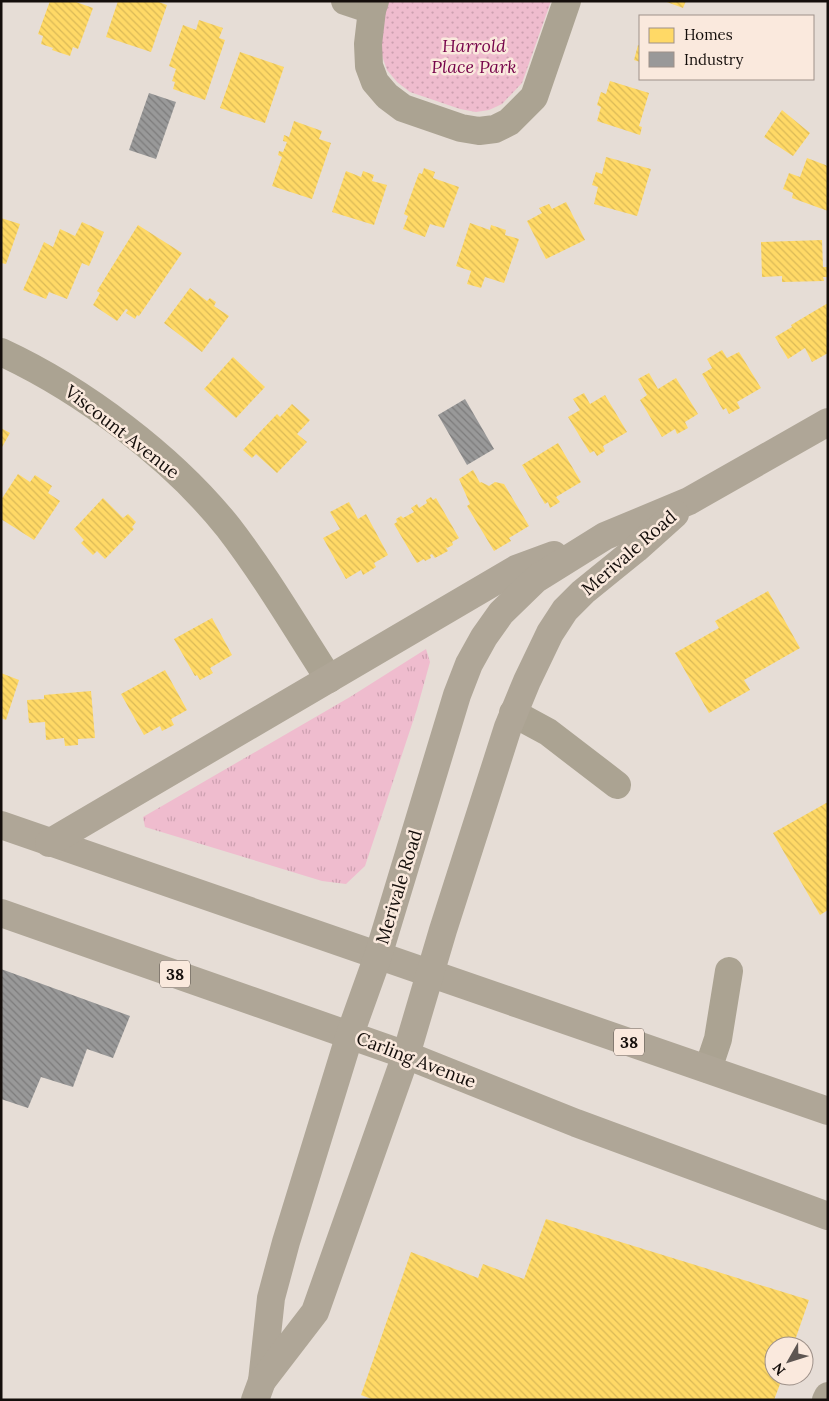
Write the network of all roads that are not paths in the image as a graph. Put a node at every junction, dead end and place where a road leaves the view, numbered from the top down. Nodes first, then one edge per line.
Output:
1 (345, 1) edge
2 (568, 1) edge
3 (374, 6) edge
4 (1, 352) edge
5 (828, 422) edge
6 (689, 501) junction
7 (605, 536) junction
8 (329, 679) junction
9 (514, 713) junction
10 (617, 785) dead end
11 (1, 825) edge
12 (49, 842) junction
13 (1, 913) edge
14 (378, 956) junction
15 (730, 971) dead end
16 (431, 973) junction
17 (350, 1034) junction
18 (406, 1055) junction
19 (708, 1069) junction
20 (828, 1111) edge
21 (828, 1216) edge
22 (259, 1390) edge
23 (828, 1396) edge
24 (826, 1400) edge

1 - 3 street
2 - 3 street
4 - 8 street, Viscount Avenue
5 - 6 main road, Merivale Road
6 - 7 main road, Merivale Road
6 - 9 main road, Merivale Road
7 - 8 main road
7 - 14 main road, Merivale Road
8 - 12 main road
9 - 10 street
9 - 16 main road, Merivale Road
11 - 12 main road, 38
12 - 14 main road, 38
13 - 17 main road, Carling Avenue / 38
14 - 16 main road, 38
14 - 17 main road, Merivale Road
15 - 19 street
16 - 18 main road, Merivale Road
16 - 19 main road, 38
17 - 18 main road, Carling Avenue / 38
17 - 22 main road, Merivale Road
18 - 21 main road, Carling Avenue / 38
18 - 22 main road, Merivale Road
19 - 20 main road, 38
23 - 24 street

